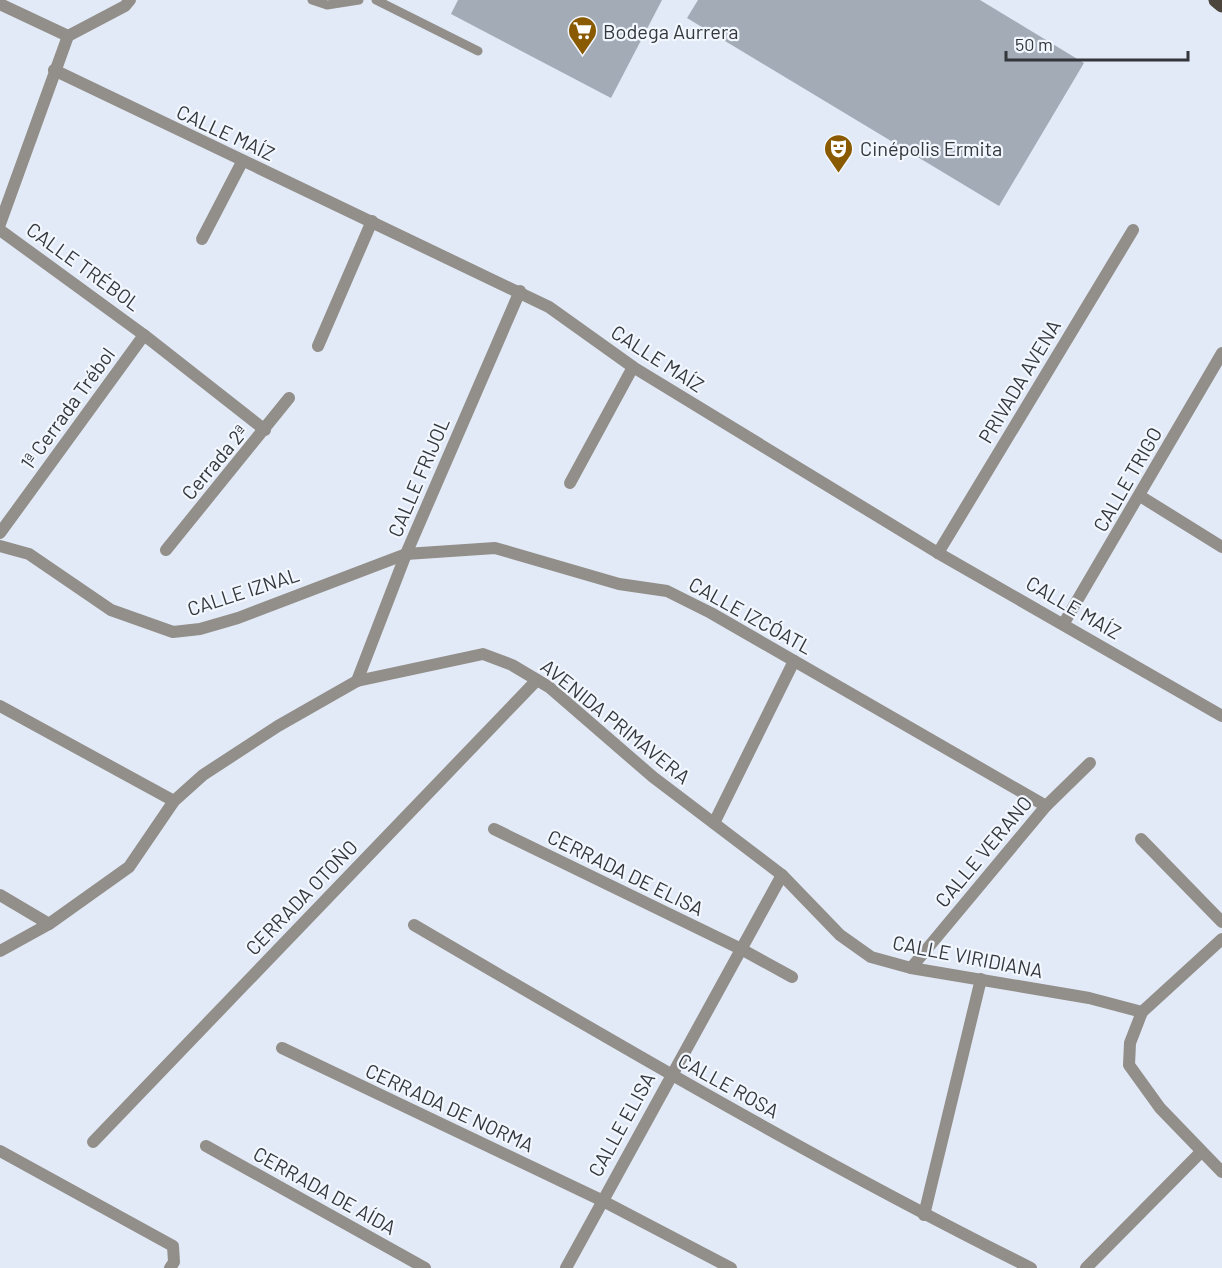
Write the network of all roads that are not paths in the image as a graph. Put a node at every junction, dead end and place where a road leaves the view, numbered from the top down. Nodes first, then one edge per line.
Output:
1 (130, 0) edge
2 (312, 0) edge
3 (359, 0) edge
4 (376, 0) edge
5 (1216, 0) edge
6 (0, 4) edge
7 (1222, 5) edge
8 (68, 36) junction
9 (478, 51) dead end
10 (54, 70) junction
11 (242, 162) junction
12 (372, 221) junction
13 (0, 224) edge
14 (0, 230) edge
15 (1133, 230) dead end
16 (202, 239) dead end
17 (520, 291) junction
18 (144, 335) junction
19 (318, 346) dead end
20 (1222, 353) edge
21 (633, 367) junction
22 (290, 398) dead end
23 (265, 430) junction
24 (570, 483) dead end
25 (1140, 496) junction
26 (0, 533) edge
27 (0, 546) edge
28 (1222, 547) edge
29 (166, 550) dead end
30 (938, 553) junction
31 (406, 554) junction
32 (1064, 623) junction
33 (794, 661) junction
34 (537, 680) junction
35 (357, 681) junction
36 (0, 706) edge
37 (1222, 716) edge
38 (1090, 763) dead end
39 (174, 801) junction
40 (1046, 806) junction
41 (714, 823) junction
42 (494, 830) dead end
43 (1141, 839) dead end
44 (782, 875) junction
45 (0, 895) edge
46 (1222, 922) edge
47 (49, 924) junction
48 (414, 925) dead end
49 (1222, 939) edge
50 (741, 949) junction
51 (0, 951) edge
52 (911, 968) junction
53 (792, 976) dead end
54 (981, 979) junction
55 (1142, 1012) junction
56 (282, 1048) dead end
57 (671, 1075) junction
58 (93, 1142) dead end
59 (206, 1146) dead end
60 (0, 1151) edge
61 (1201, 1152) junction
62 (1222, 1172) edge
63 (601, 1200) junction
64 (924, 1215) junction
65 (170, 1268) edge
66 (424, 1268) edge
67 (566, 1268) edge
68 (731, 1268) edge
69 (1031, 1268) edge
70 (1086, 1268) edge

1 - 8 street
2 - 3 lane
4 - 9 lane
5 - 7 main road
6 - 8 street
8 - 10 street
10 - 11 street, CALLE MAÍZ
10 - 13 street
11 - 12 street, CALLE MAÍZ
11 - 16 street
12 - 17 street, CALLE MAÍZ
12 - 19 street
14 - 18 street, CALLE TRÉBOL
15 - 30 street, PRIVADA AVENA
17 - 21 street, CALLE MAÍZ
17 - 31 street, CALLE FRIJOL
18 - 23 street, CALLE TRÉBOL
18 - 26 street, 1ª Cerrada Trébol
20 - 25 street, CALLE TRIGO
21 - 24 street
21 - 30 street, CALLE MAÍZ
22 - 23 street, Cerrada 2ª
23 - 29 street, Cerrada 2ª
25 - 28 street
25 - 32 street, CALLE TRIGO
27 - 31 street, CALLE IZNAL
30 - 32 street, CALLE MAÍZ
31 - 33 street, CALLE IZCÓATL
31 - 35 street, CALLE FRIJOL
32 - 37 street, CALLE MAÍZ
33 - 40 street, CALLE IZCÓATL
33 - 41 street
34 - 35 street, AVENIDA PRIMAVERA
34 - 41 street, AVENIDA PRIMAVERA
34 - 58 street, CERRADA OTOÑO
35 - 39 street, AVENIDA PRIMAVERA
36 - 39 street
38 - 40 street, CALLE VERANO
39 - 47 street, AVENIDA PRIMAVERA
40 - 52 street, CALLE VERANO
41 - 44 street, AVENIDA PRIMAVERA
42 - 50 street, CERRADA DE ELISA
43 - 46 street
44 - 50 street, CALLE ELISA
44 - 52 street, CALLE VIRIDIANA
45 - 47 street
47 - 51 street, AVENIDA PRIMAVERA
48 - 57 street, CALLE ROSA
49 - 55 street
50 - 53 street, CERRADA DE ELISA
50 - 57 street, CALLE ELISA
52 - 54 street, CALLE VIRIDIANA
54 - 55 street, CALLE VIRIDIANA
54 - 64 street
55 - 61 street
56 - 63 street, CERRADA DE NORMA
57 - 63 street, CALLE ELISA
57 - 64 street, CALLE ROSA
59 - 66 street, CERRADA DE AÍDA
60 - 65 street
61 - 62 street
61 - 70 street
63 - 67 street, CALLE ELISA
63 - 68 street, CERRADA DE NORMA
64 - 69 street, CALLE ROSA

